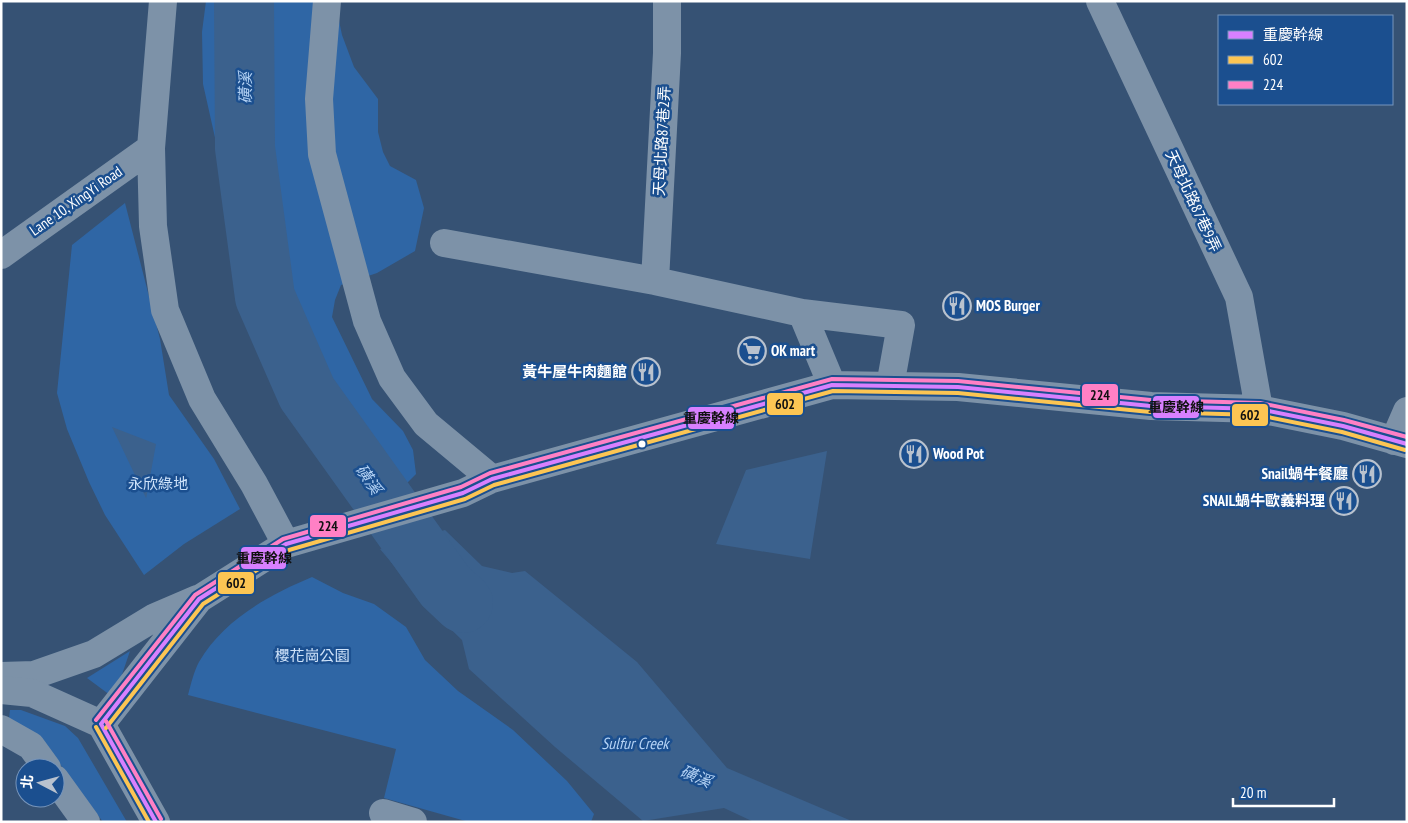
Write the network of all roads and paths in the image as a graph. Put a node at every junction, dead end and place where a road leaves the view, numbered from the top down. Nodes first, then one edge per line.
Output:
1 (163, 1) edge
2 (327, 1) edge
3 (667, 1) edge
4 (1100, 1) edge
5 (151, 148) junction
6 (444, 243) dead end
7 (1, 255) edge
8 (655, 281) junction
9 (802, 313) junction
10 (832, 385) junction
11 (890, 386) junction
12 (1259, 409) junction
13 (1407, 411) edge
14 (1400, 442) edge
15 (492, 479) junction
16 (286, 544) junction
17 (199, 599) junction
18 (1, 676) edge
19 (1, 690) edge
20 (101, 724) junction
21 (1, 729) edge
22 (40, 758) edge
23 (65, 793) edge
24 (383, 813) dead end
25 (86, 822) edge
26 (156, 822) edge
27 (413, 822) edge

1 - 5 street
2 - 15 street
3 - 8 street, 天母北路87巷2弄
4 - 12 street, 天母北路87巷9弄
5 - 7 street, Lane 10, XingYi Road
5 - 16 street
6 - 8 street
8 - 9 street
9 - 10 street
9 - 11 street
10 - 11 street
10 - 15 street
11 - 12 street
12 - 14 street
13 - 14 street
15 - 16 street
16 - 17 street
17 - 18 street
17 - 20 street
19 - 20 street
20 - 26 street
21 - 22 street
23 - 25 street
24 - 27 street

